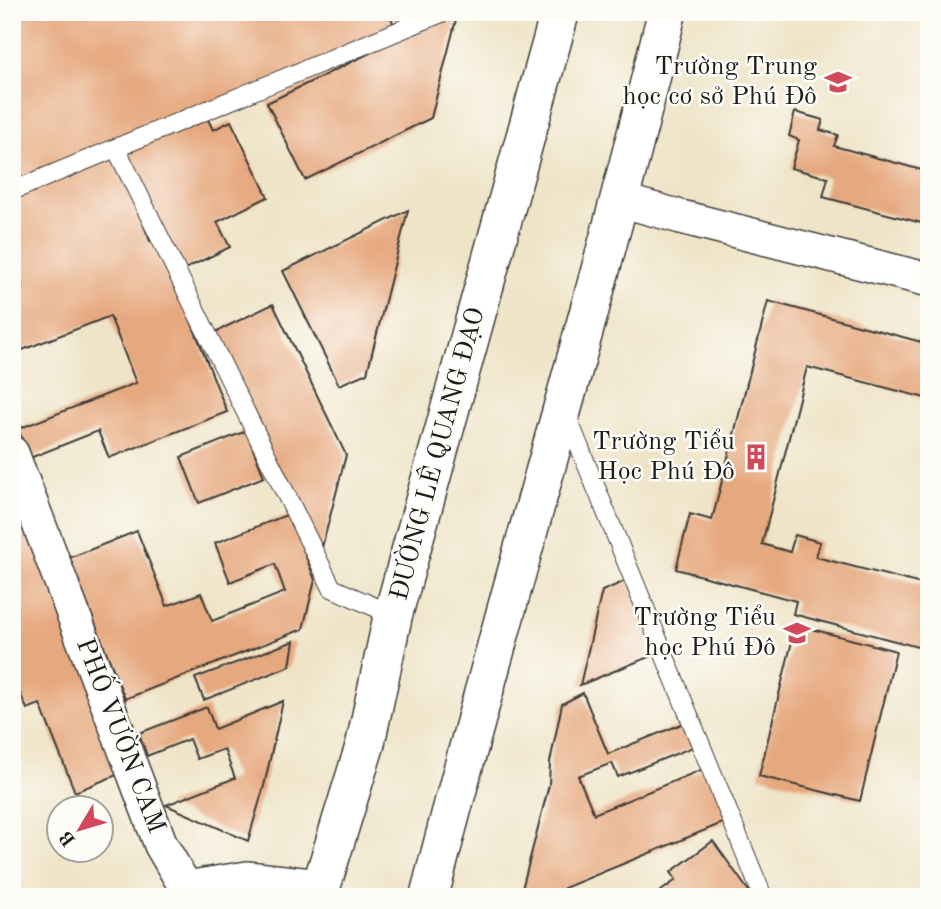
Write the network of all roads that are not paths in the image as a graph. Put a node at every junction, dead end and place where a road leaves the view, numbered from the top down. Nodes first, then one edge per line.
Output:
1 (444, 12) edge
2 (560, 12) edge
3 (667, 12) edge
4 (116, 148) junction
5 (12, 191) edge
6 (620, 200) junction
7 (929, 280) edge
8 (562, 406) junction
9 (12, 453) edge
10 (393, 615) junction
11 (320, 891) edge
12 (184, 892) edge
13 (429, 897) edge
14 (763, 897) edge

1 - 4 lane
2 - 10 main road, ĐƯỜNG LÊ QUANG ĐẠO
3 - 6 main road
4 - 5 lane
4 - 10 lane
6 - 7 street
6 - 8 main road
8 - 13 main road
8 - 14 lane
9 - 12 street, PHỐ VƯỜN CAM
10 - 11 main road, ĐƯỜNG LÊ QUANG ĐẠO
11 - 12 street, PHỐ VƯỜN CAM

